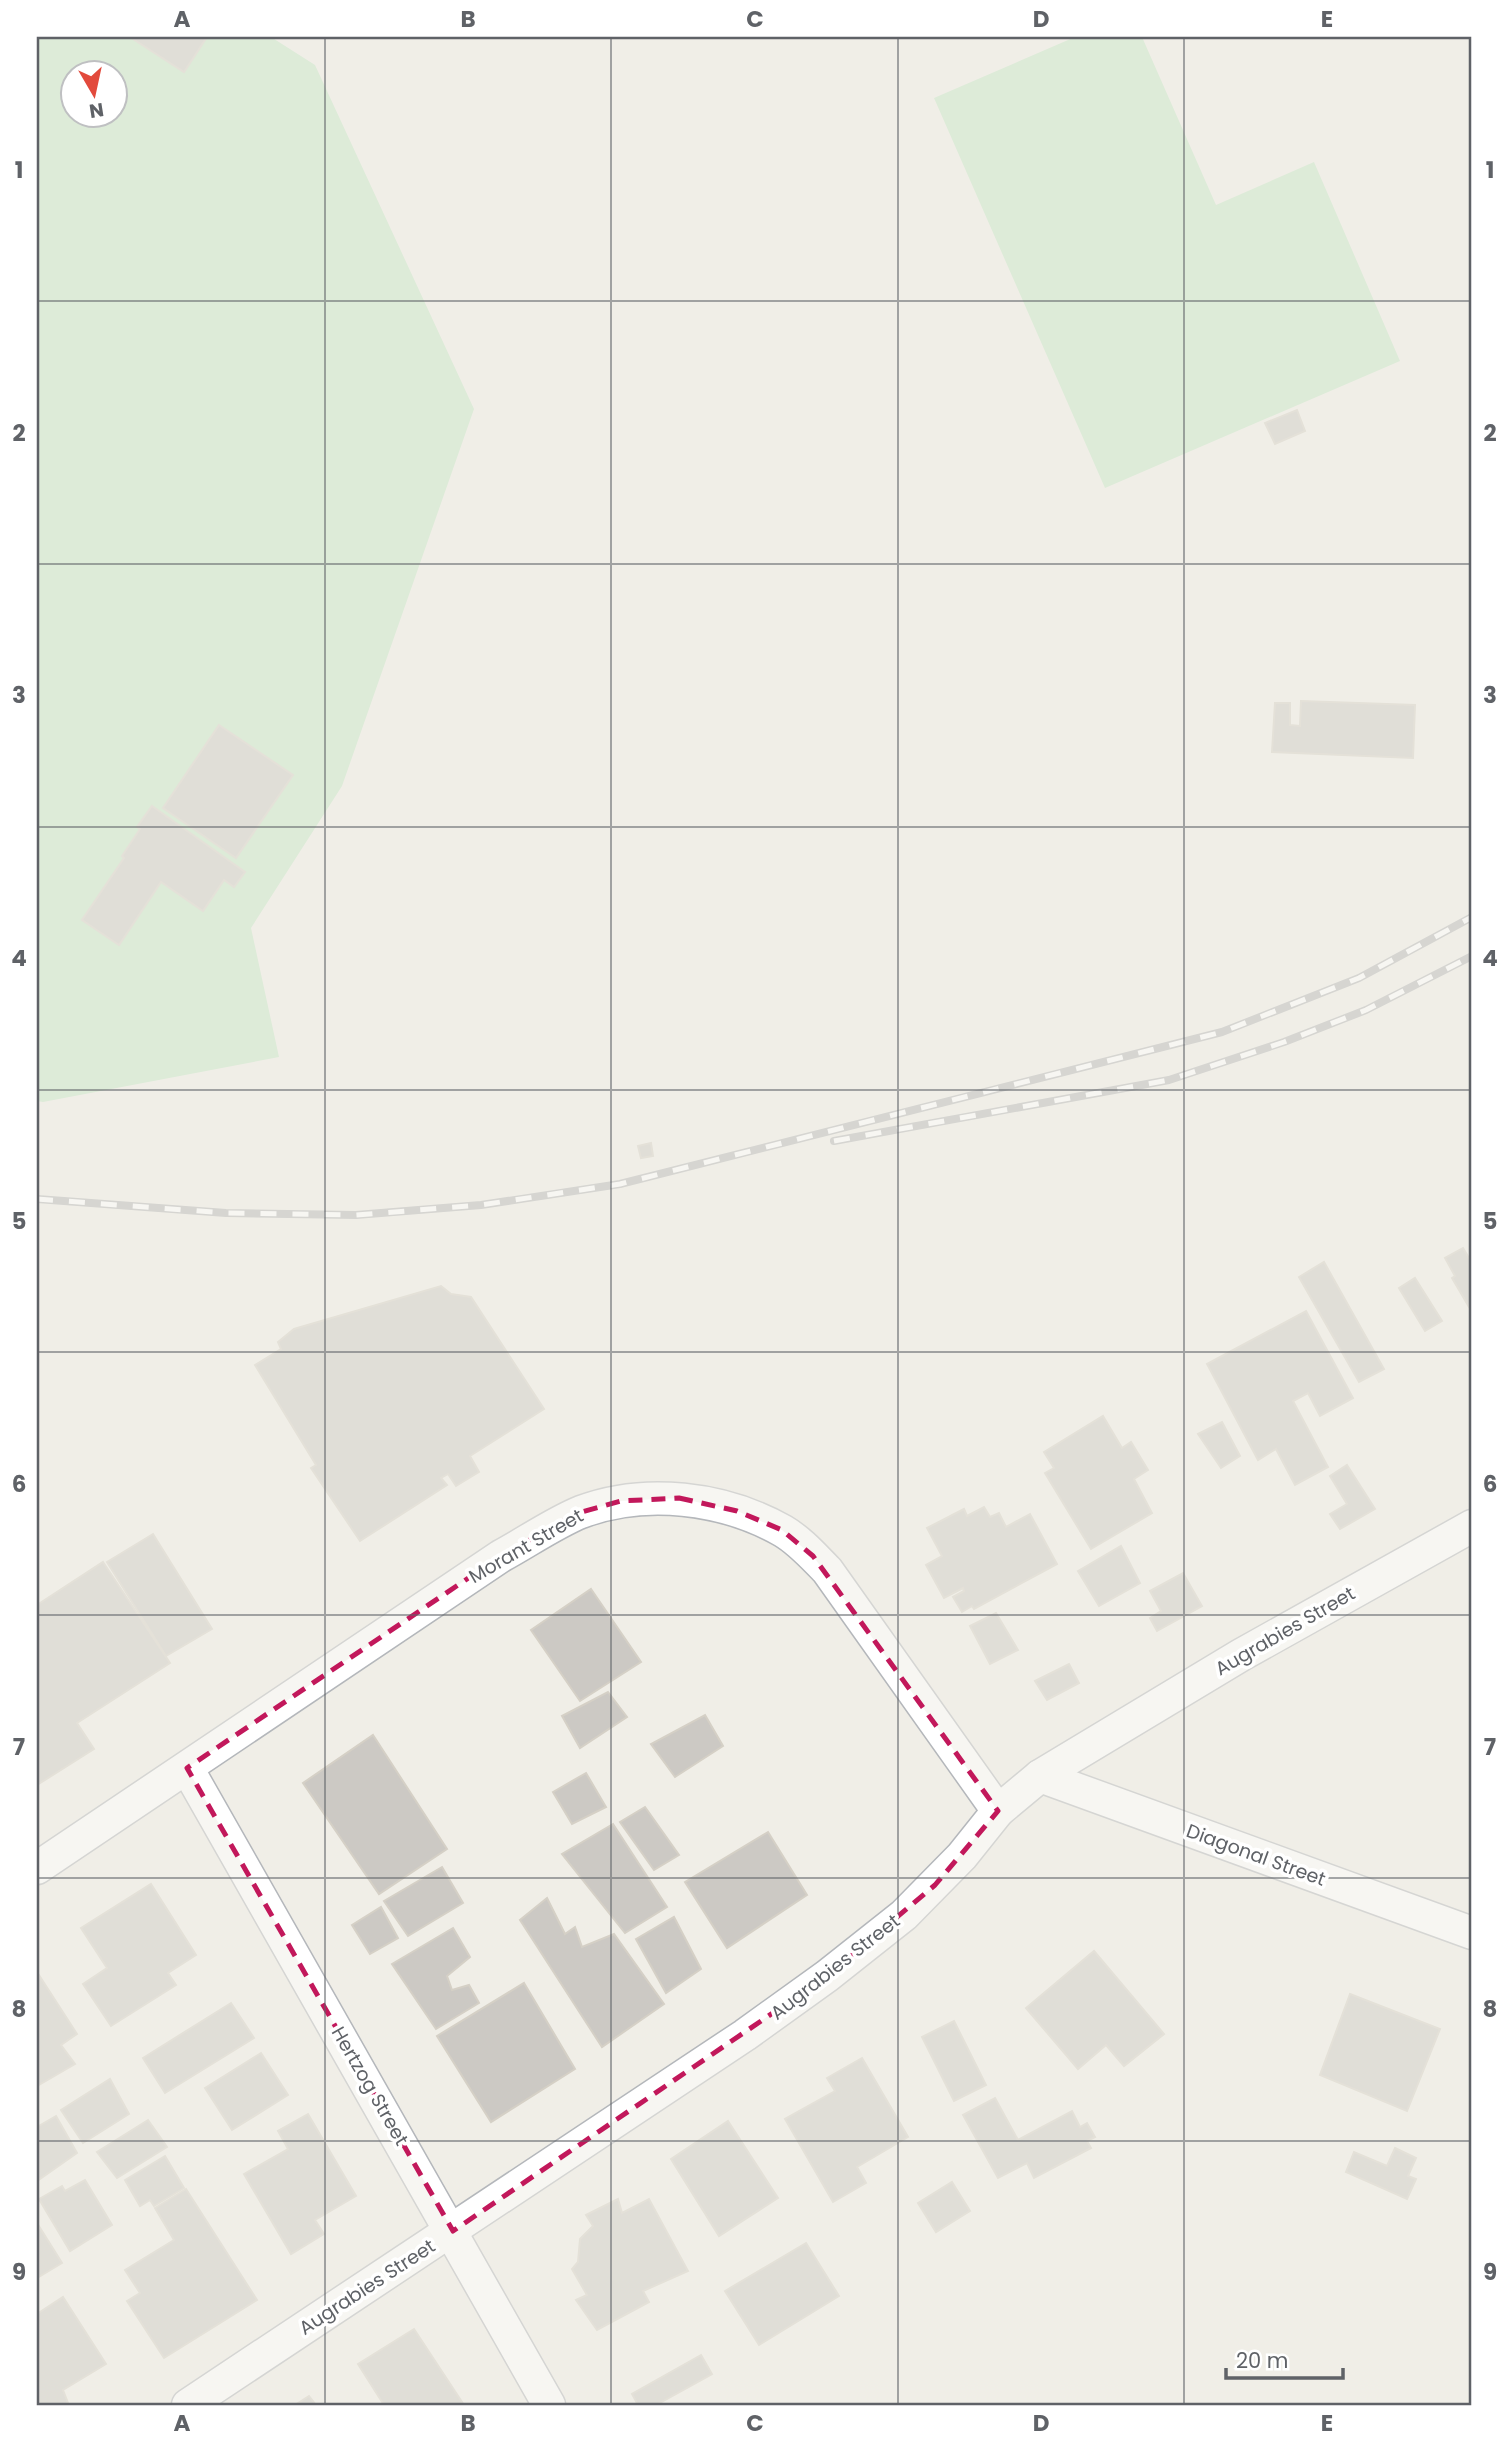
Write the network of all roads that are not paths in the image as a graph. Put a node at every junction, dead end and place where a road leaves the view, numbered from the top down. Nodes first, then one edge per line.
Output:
1 (1472, 1526) edge
2 (187, 1768) junction
3 (1040, 1776) junction
4 (998, 1811) junction
5 (37, 1868) edge
6 (1472, 1933) edge
7 (453, 2231) junction
8 (188, 2405) edge
9 (549, 2405) edge

1 - 3 street, Augrabies Street
2 - 4 street, Morant Street
2 - 5 street, Morant Street
2 - 7 street, Hertzog Street
3 - 4 street, Augrabies Street
3 - 6 street, Diagonal Street
4 - 7 street, Augrabies Street
7 - 8 street, Augrabies Street
7 - 9 street, Hertzog Street

